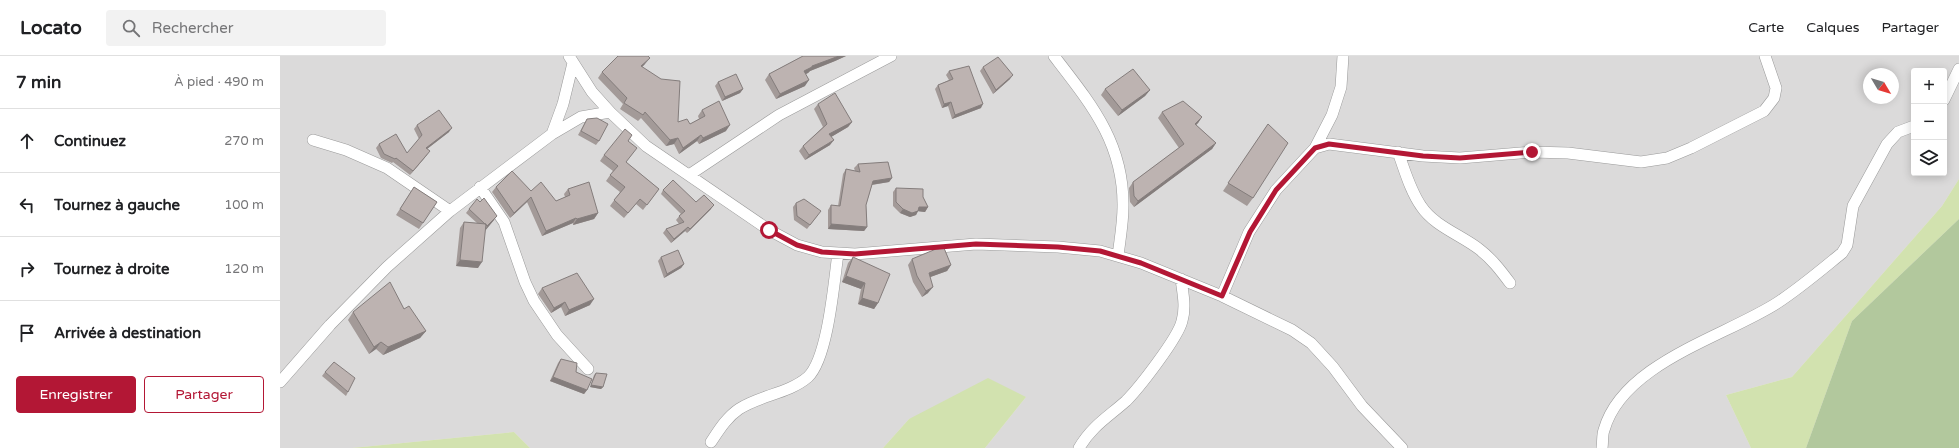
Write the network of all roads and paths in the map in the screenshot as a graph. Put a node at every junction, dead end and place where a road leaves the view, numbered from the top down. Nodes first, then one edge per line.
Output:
1 (891, 56) edge
2 (1054, 56) edge
3 (1343, 56) edge
4 (1765, 56) edge
5 (571, 60) edge
6 (1959, 69) edge
7 (1947, 94) edge
8 (610, 112) junction
9 (1911, 127) edge
10 (552, 134) junction
11 (313, 140) dead end
12 (1315, 148) junction
13 (1398, 152) junction
14 (689, 175) junction
15 (480, 187) junction
16 (450, 210) junction
17 (838, 253) junction
18 (1118, 256) junction
19 (1181, 279) junction
20 (1510, 283) dead end
21 (1222, 296) junction
22 (588, 369) dead end
23 (280, 382) edge
24 (711, 442) dead end
25 (1079, 448) edge
26 (1402, 448) edge
27 (1602, 448) edge

1 - 14 street
2 - 18 street
3 - 12 street
4 - 13 street
5 - 8 street
5 - 10 street
6 - 7 street
8 - 10 street
8 - 14 street
9 - 27 street
10 - 15 street
11 - 16 street
12 - 13 street
12 - 21 street
13 - 20 street
14 - 17 street
15 - 16 street
15 - 22 street
16 - 23 street
17 - 18 street
17 - 24 street
18 - 19 street
19 - 21 street
19 - 25 street
21 - 26 street

